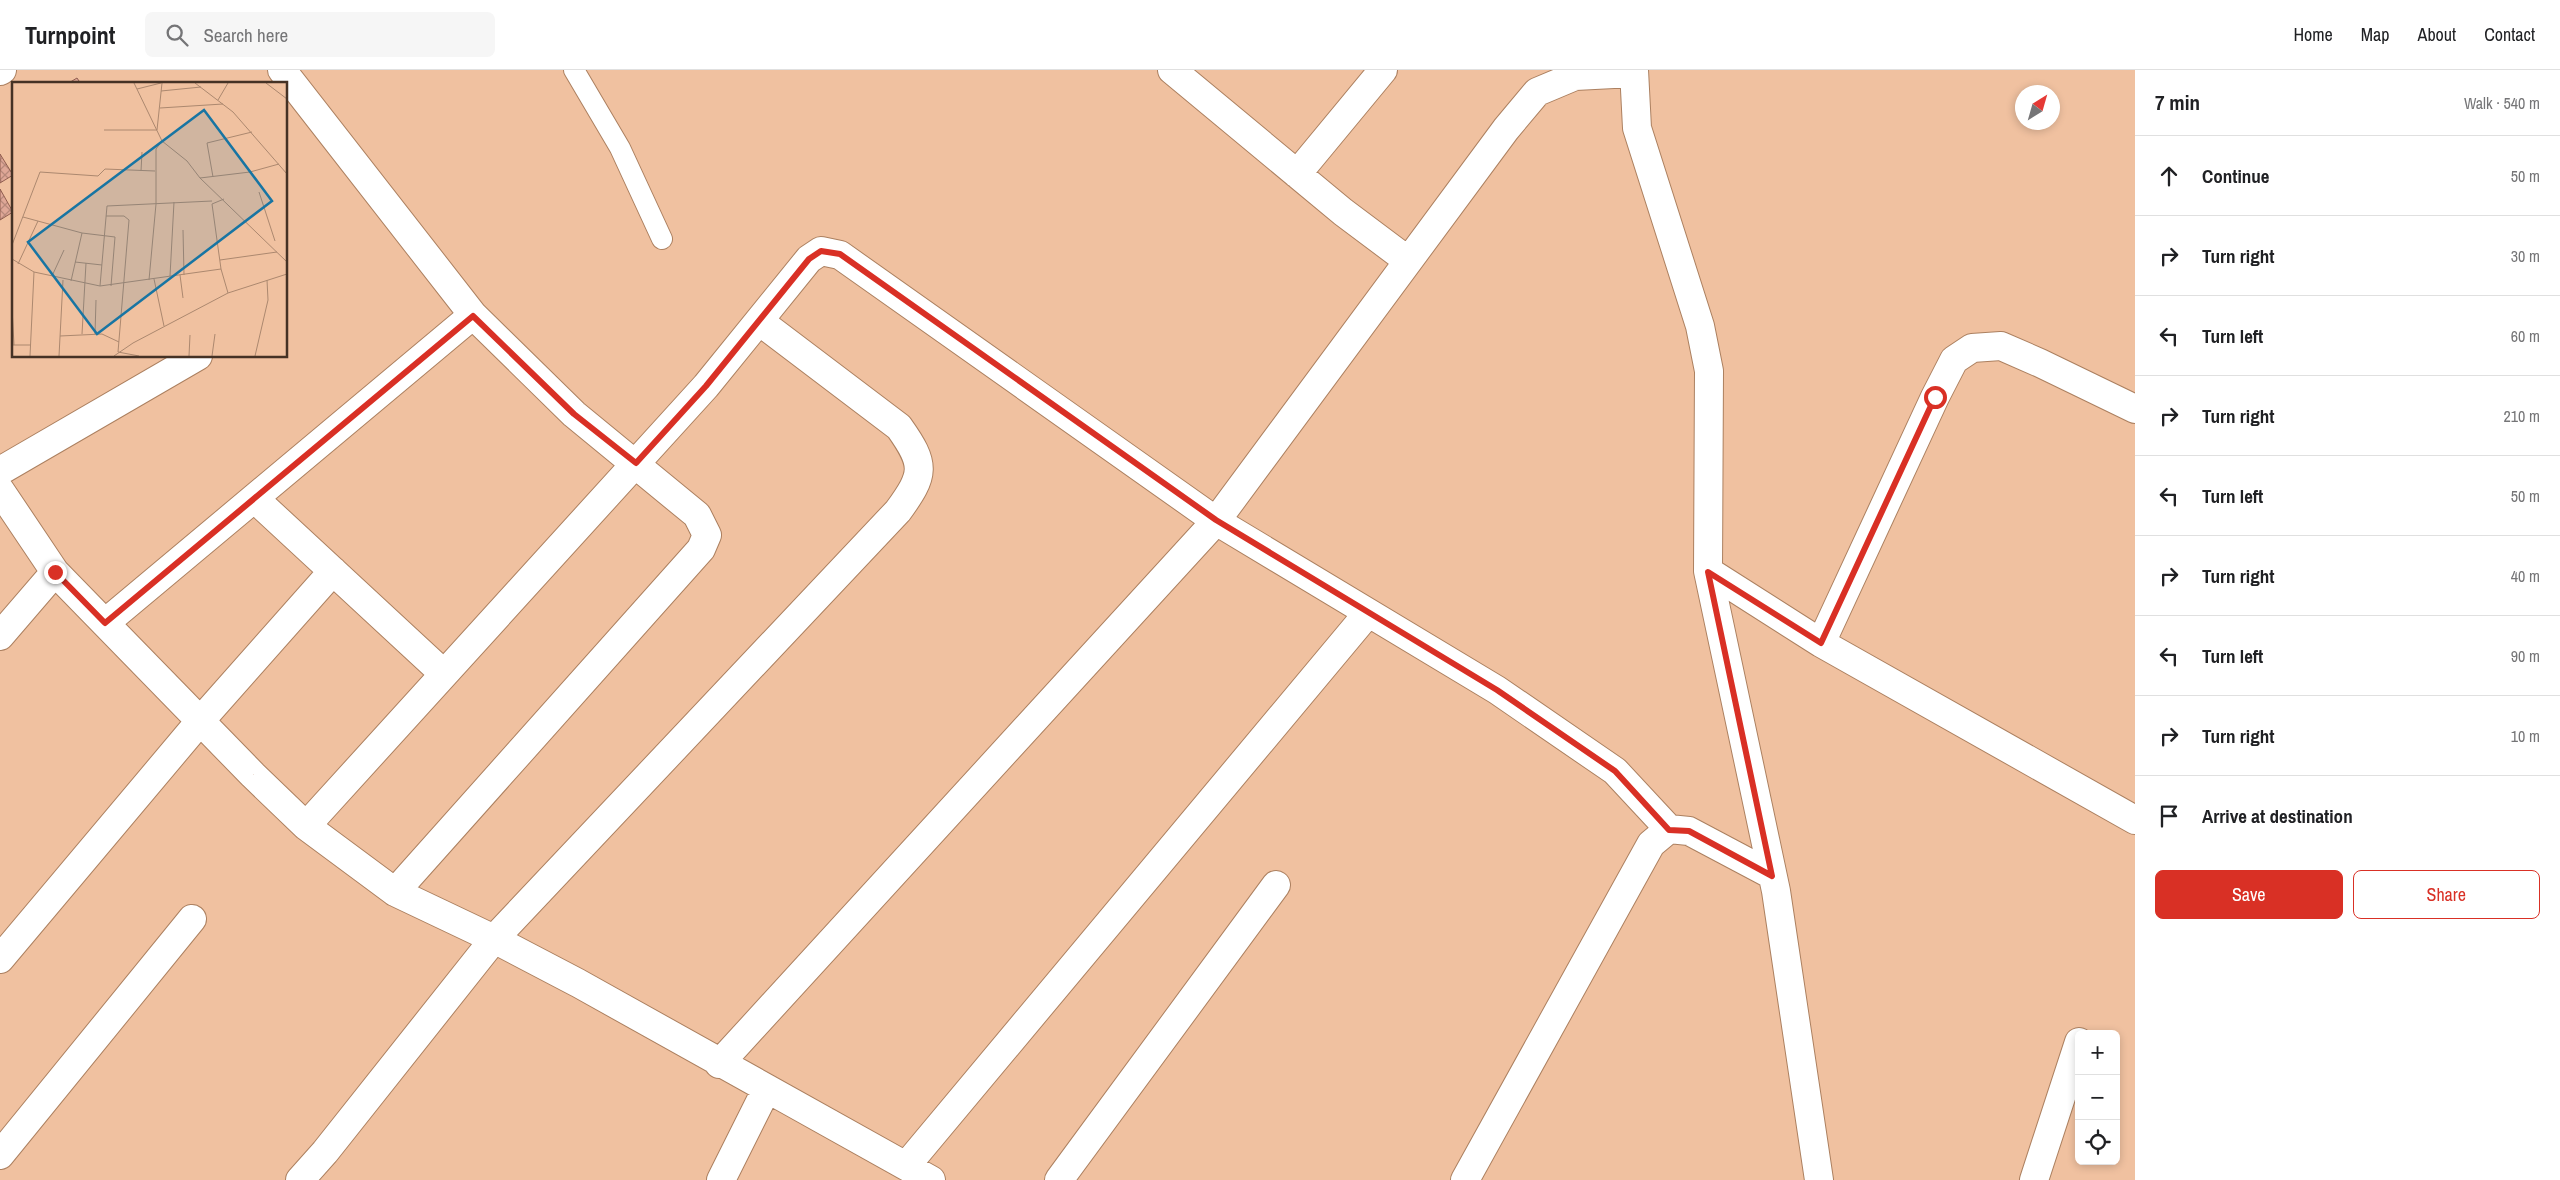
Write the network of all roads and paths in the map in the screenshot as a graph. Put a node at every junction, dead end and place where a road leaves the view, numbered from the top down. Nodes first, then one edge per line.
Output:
1 (282, 70) edge
2 (574, 70) edge
3 (1172, 70) edge
4 (1383, 70) edge
5 (1633, 72) edge
6 (1297, 174) junction
7 (662, 239) dead end
8 (1407, 260) junction
9 (473, 316) junction
10 (759, 321) junction
11 (195, 358) edge
12 (2135, 409) edge
13 (636, 463) junction
14 (0, 471) edge
15 (0, 490) edge
16 (255, 499) junction
17 (1216, 520) junction
18 (333, 571) junction
19 (55, 572) junction
20 (1708, 572) junction
21 (1368, 613) junction
22 (105, 623) junction
23 (0, 636) edge
24 (1821, 643) junction
25 (444, 674) junction
26 (201, 720) junction
27 (2135, 820) edge
28 (306, 826) junction
29 (1669, 830) junction
30 (1772, 876) junction
31 (1276, 885) dead end
32 (395, 892) junction
33 (192, 919) dead end
34 (494, 939) junction
35 (0, 959) edge
36 (2075, 1053) edge
37 (719, 1064) junction
38 (766, 1090) junction
39 (0, 1155) edge
40 (906, 1166) junction
41 (300, 1180) edge
42 (722, 1180) edge
43 (931, 1180) edge
44 (1059, 1180) edge
45 (1465, 1180) edge
46 (1819, 1180) edge
47 (2034, 1180) edge

1 - 9 street
2 - 7 lane
3 - 6 street
4 - 6 street
5 - 8 street
5 - 20 street
6 - 8 street
8 - 17 street
9 - 13 street
9 - 16 street
10 - 13 street
10 - 17 street
10 - 34 street
11 - 14 street
12 - 24 street
13 - 25 street
13 - 32 street
15 - 19 street
16 - 18 street
16 - 22 street
17 - 21 street
17 - 37 street
18 - 25 street
18 - 26 street
19 - 22 street
19 - 23 street
20 - 24 street
20 - 30 street
21 - 29 street
21 - 40 street
22 - 26 street
24 - 27 street
25 - 28 street
26 - 28 street
26 - 35 street
28 - 32 street
29 - 30 street
29 - 45 street
30 - 46 street
31 - 44 street
32 - 34 street
33 - 39 street
34 - 37 street
34 - 41 street
36 - 47 street
37 - 38 street
38 - 40 street
38 - 42 street
40 - 43 street

